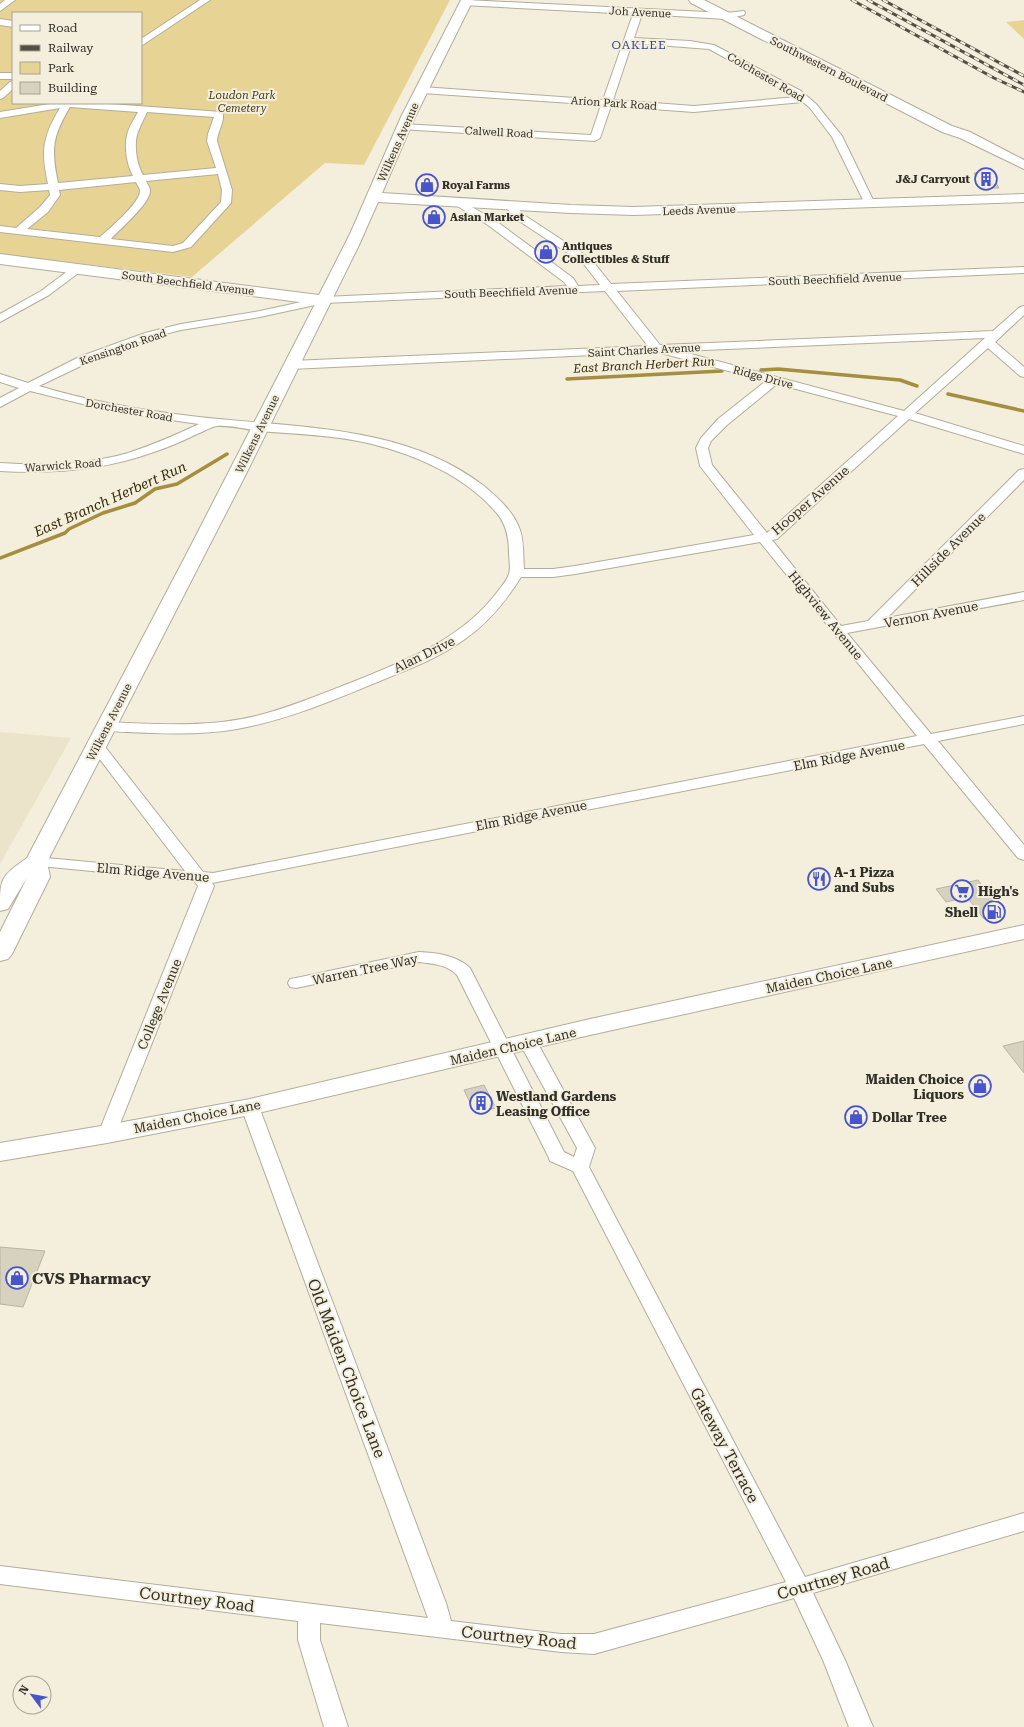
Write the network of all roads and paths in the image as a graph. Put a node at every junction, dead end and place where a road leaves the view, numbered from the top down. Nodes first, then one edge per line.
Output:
1 (11, 0) edge
2 (206, 0) edge
3 (695, 0) edge
4 (716, 0) edge
5 (466, 2) edge
6 (0, 8) edge
7 (638, 12) junction
8 (741, 13) junction
9 (726, 16) junction
10 (0, 22) edge
11 (12, 24) edge
12 (142, 32) edge
13 (157, 33) junction
14 (628, 40) junction
15 (142, 42) edge
16 (0, 76) edge
17 (12, 76) edge
18 (12, 85) edge
19 (422, 90) junction
20 (0, 96) edge
21 (806, 99) junction
22 (607, 103) junction
23 (68, 104) edge
24 (144, 109) junction
25 (0, 115) edge
26 (403, 127) junction
27 (965, 135) junction
28 (1024, 165) edge
29 (220, 171) junction
30 (138, 179) junction
31 (0, 187) edge
32 (54, 187) junction
33 (374, 197) junction
34 (1024, 198) edge
35 (458, 202) junction
36 (870, 204) junction
37 (510, 206) junction
38 (0, 229) edge
39 (18, 231) junction
40 (102, 241) junction
41 (0, 259) edge
42 (77, 269) junction
43 (1024, 270) edge
44 (609, 288) junction
45 (574, 290) junction
46 (324, 300) junction
47 (1024, 309) edge
48 (1, 317) edge
49 (993, 338) junction
50 (657, 349) junction
51 (291, 365) junction
52 (1024, 373) edge
53 (0, 378) edge
54 (775, 380) junction
55 (28, 387) junction
56 (0, 402) edge
57 (907, 415) junction
58 (214, 422) junction
59 (262, 427) junction
60 (1024, 450) edge
61 (0, 467) edge
62 (1024, 473) edge
63 (763, 538) junction
64 (517, 573) junction
65 (1024, 596) edge
66 (872, 625) junction
67 (838, 631) junction
68 (1024, 720) edge
69 (106, 726) junction
70 (930, 740) junction
71 (97, 746) junction
72 (1024, 855) edge
73 (36, 862) junction
74 (198, 877) junction
75 (0, 904) edge
76 (1024, 932) edge
77 (0, 954) edge
78 (296, 983) dead end
79 (528, 1042) junction
80 (501, 1048) junction
81 (250, 1107) junction
82 (107, 1134) junction
83 (0, 1152) edge
84 (580, 1166) junction
85 (1024, 1522) edge
86 (0, 1575) edge
87 (799, 1588) junction
88 (309, 1613) junction
89 (443, 1630) junction
90 (336, 1727) edge
91 (860, 1727) edge

1 - 6 street
2 - 13 street
3 - 9 main road, Southwestern Boulevard
4 - 8 main road, Southwestern Boulevard
5 - 7 street, Joh Avenue
5 - 19 main road, Wilkens Avenue
7 - 9 street, Joh Avenue
7 - 14 street
8 - 9 street, Joh Avenue
8 - 27 main road, Southwestern Boulevard
9 - 27 main road, Southwestern Boulevard
10 - 11 street
12 - 13 street
13 - 15 street
14 - 21 street, Colchester Road
14 - 22 street
16 - 17 street
18 - 20 street
19 - 22 street, Arion Park Road
19 - 26 main road, Wilkens Avenue
21 - 22 street, Arion Park Road
21 - 36 street, Colchester Road
22 - 26 street, Calwell Road
23 - 24 street
23 - 25 street
23 - 32 street
24 - 29 street
24 - 30 street
26 - 33 main road, Wilkens Avenue
27 - 28 main road, Southwestern Boulevard
29 - 30 street
29 - 40 street
30 - 32 street
30 - 40 street
31 - 32 street
32 - 39 street
33 - 35 main road, Leeds Avenue
33 - 46 main road, Wilkens Avenue
34 - 36 main road, Leeds Avenue
35 - 37 main road, Leeds Avenue
35 - 45 street
36 - 37 main road, Leeds Avenue
37 - 44 street
38 - 39 street
39 - 40 street
41 - 42 main road, South Beechfield Avenue
42 - 46 main road, South Beechfield Avenue
42 - 48 street
43 - 44 street, South Beechfield Avenue
44 - 45 street, South Beechfield Avenue
44 - 50 street
45 - 46 street, South Beechfield Avenue
46 - 51 main road, Wilkens Avenue
46 - 55 street, Kensington Road
47 - 49 street, Hooper Avenue
49 - 50 street, Saint Charles Avenue
49 - 52 street
49 - 57 street, Hooper Avenue
50 - 51 street, Saint Charles Avenue
50 - 54 street, Ridge Drive
51 - 59 main road, Wilkens Avenue
53 - 55 street, Dorchester Road
54 - 57 street, Ridge Drive
54 - 63 street, Highview Avenue
55 - 56 street, Kensington Road
55 - 58 street, Dorchester Road
57 - 60 street, Ridge Drive
57 - 63 street, Hooper Avenue
58 - 59 street, Dorchester Road
58 - 61 street, Warwick Road
59 - 64 street
59 - 69 main road, Wilkens Avenue
62 - 66 street, Hillside Avenue
63 - 64 street, Hooper Avenue
63 - 67 street, Highview Avenue
64 - 69 street, Alan Drive
65 - 66 street, Vernon Avenue
66 - 67 street, Vernon Avenue
67 - 70 street, Highview Avenue
68 - 70 street, Elm Ridge Avenue
69 - 71 main road, Wilkens Avenue
70 - 72 street, Highview Avenue
70 - 74 street, Elm Ridge Avenue
71 - 73 main road, Wilkens Avenue
71 - 74 street
73 - 74 street, Elm Ridge Avenue
73 - 75 main road, Wilkens Avenue
73 - 77 main road
74 - 82 street, College Avenue
76 - 79 main road, Maiden Choice Lane
78 - 80 street, Warren Tree Way
79 - 80 main road, Maiden Choice Lane
79 - 84 street
80 - 81 main road, Maiden Choice Lane
80 - 84 street
81 - 82 main road, Maiden Choice Lane
81 - 89 street, Old Maiden Choice Lane
82 - 83 main road, Maiden Choice Lane
84 - 87 street, Gateway Terrace
85 - 87 street, Courtney Road
86 - 88 street, Courtney Road
87 - 89 street, Courtney Road
87 - 91 street, Gateway Terrace
88 - 89 street, Courtney Road
88 - 90 street

